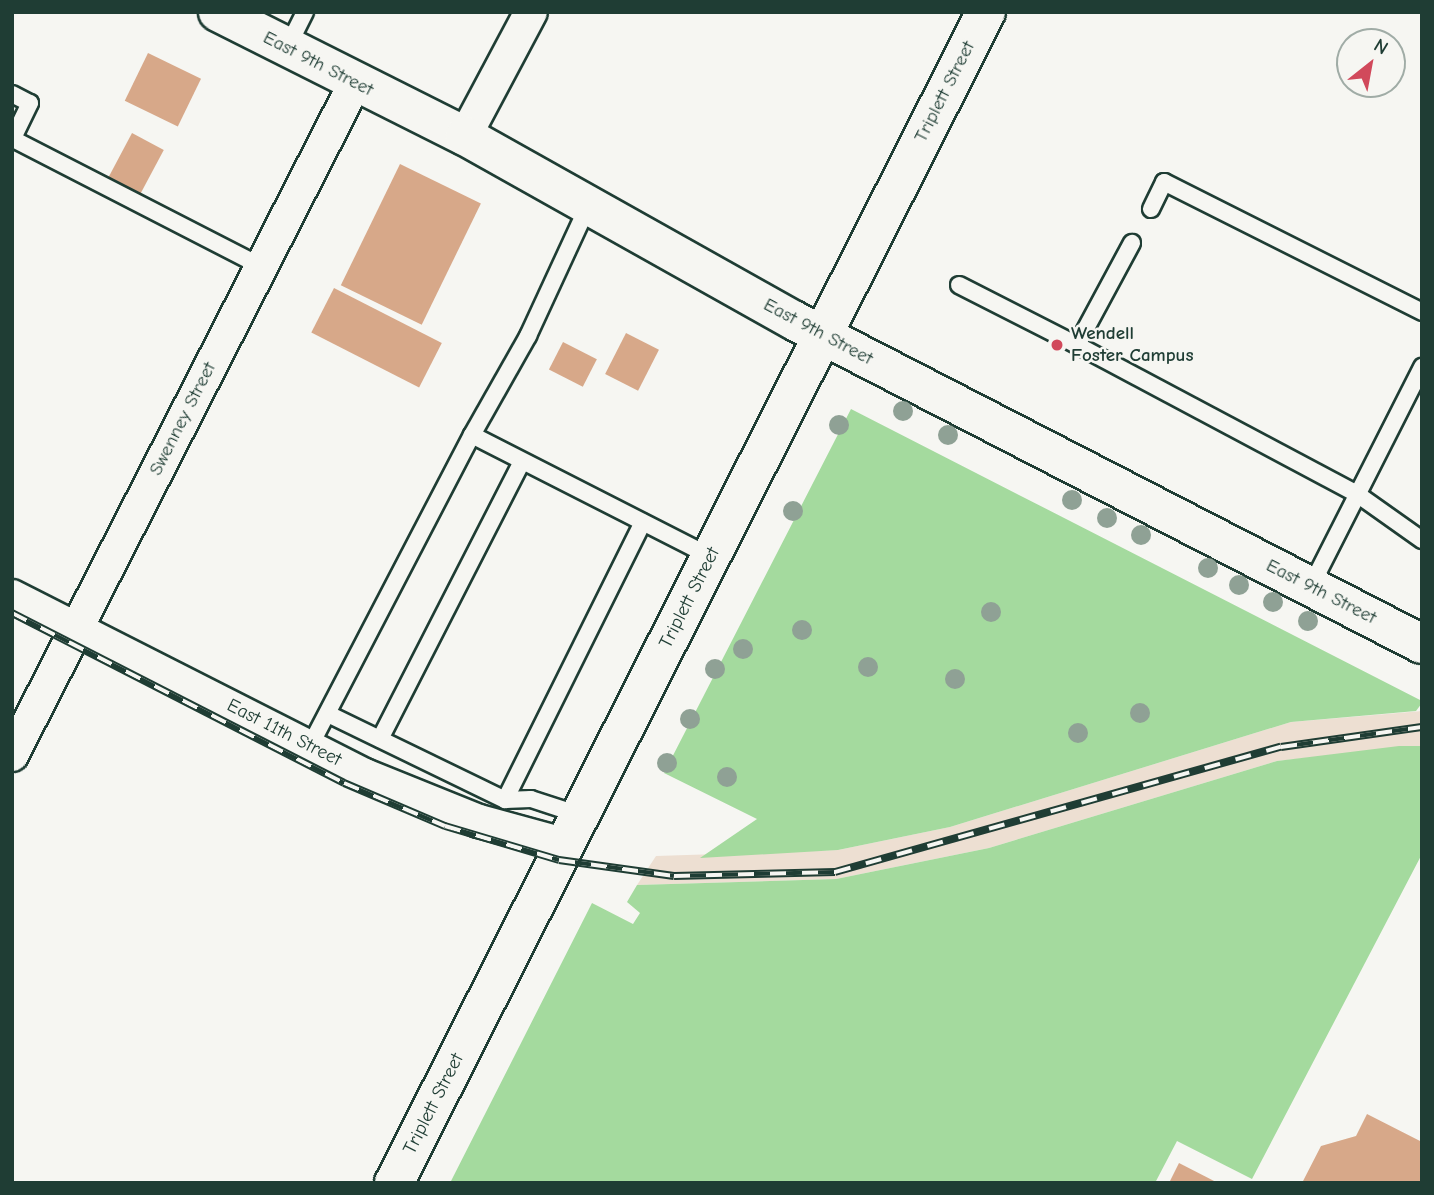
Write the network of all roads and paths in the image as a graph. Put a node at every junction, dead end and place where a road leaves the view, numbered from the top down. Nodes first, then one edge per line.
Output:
1 (218, 12) edge
2 (305, 12) edge
3 (531, 12) edge
4 (986, 12) edge
5 (287, 48) junction
6 (355, 83) junction
7 (12, 94) edge
8 (465, 136) junction
9 (13, 140) edge
10 (589, 206) junction
11 (1151, 209) dead end
12 (1132, 243) dead end
13 (262, 267) junction
14 (959, 285) dead end
15 (1422, 312) edge
16 (822, 335) junction
17 (1077, 345) junction
18 (1422, 367) edge
19 (472, 435) junction
20 (522, 461) junction
21 (1357, 494) junction
22 (643, 522) junction
23 (1422, 540) edge
24 (711, 557) junction
25 (1311, 586) junction
26 (12, 596) edge
27 (76, 628) junction
28 (1422, 644) edge
29 (328, 714) junction
30 (380, 739) junction
31 (310, 746) junction
32 (12, 755) edge
33 (436, 766) junction
34 (421, 796) junction
35 (505, 800) junction
36 (574, 830) junction
37 (394, 1183) edge

1 - 5 street, East 9th Street
2 - 5 lane
3 - 8 street
4 - 16 street, Triplett Street
5 - 6 street, East 9th Street
6 - 8 street, East 9th Street
6 - 13 street, Swenney Street
7 - 9 lane
8 - 10 street, East 9th Street
9 - 13 lane
10 - 16 street, East 9th Street
10 - 19 lane
11 - 15 lane
12 - 17 lane
13 - 27 street, Swenney Street
14 - 17 lane
16 - 24 street, Triplett Street
16 - 25 street, East 9th Street
17 - 21 lane
18 - 21 lane
19 - 20 lane
19 - 29 lane
20 - 22 lane
20 - 30 lane
21 - 23 lane
21 - 25 lane
22 - 24 lane
22 - 35 lane
24 - 36 street, Triplett Street
25 - 28 street, East 9th Street
26 - 27 street, East 11th Street
27 - 31 street, East 11th Street
27 - 32 street, Swenney Street
29 - 30 lane
29 - 31 lane
30 - 33 lane
31 - 34 street, East 11th Street
33 - 34 lane
33 - 35 lane
34 - 36 street, East 11th Street
35 - 36 lane
36 - 37 street, Triplett Street

